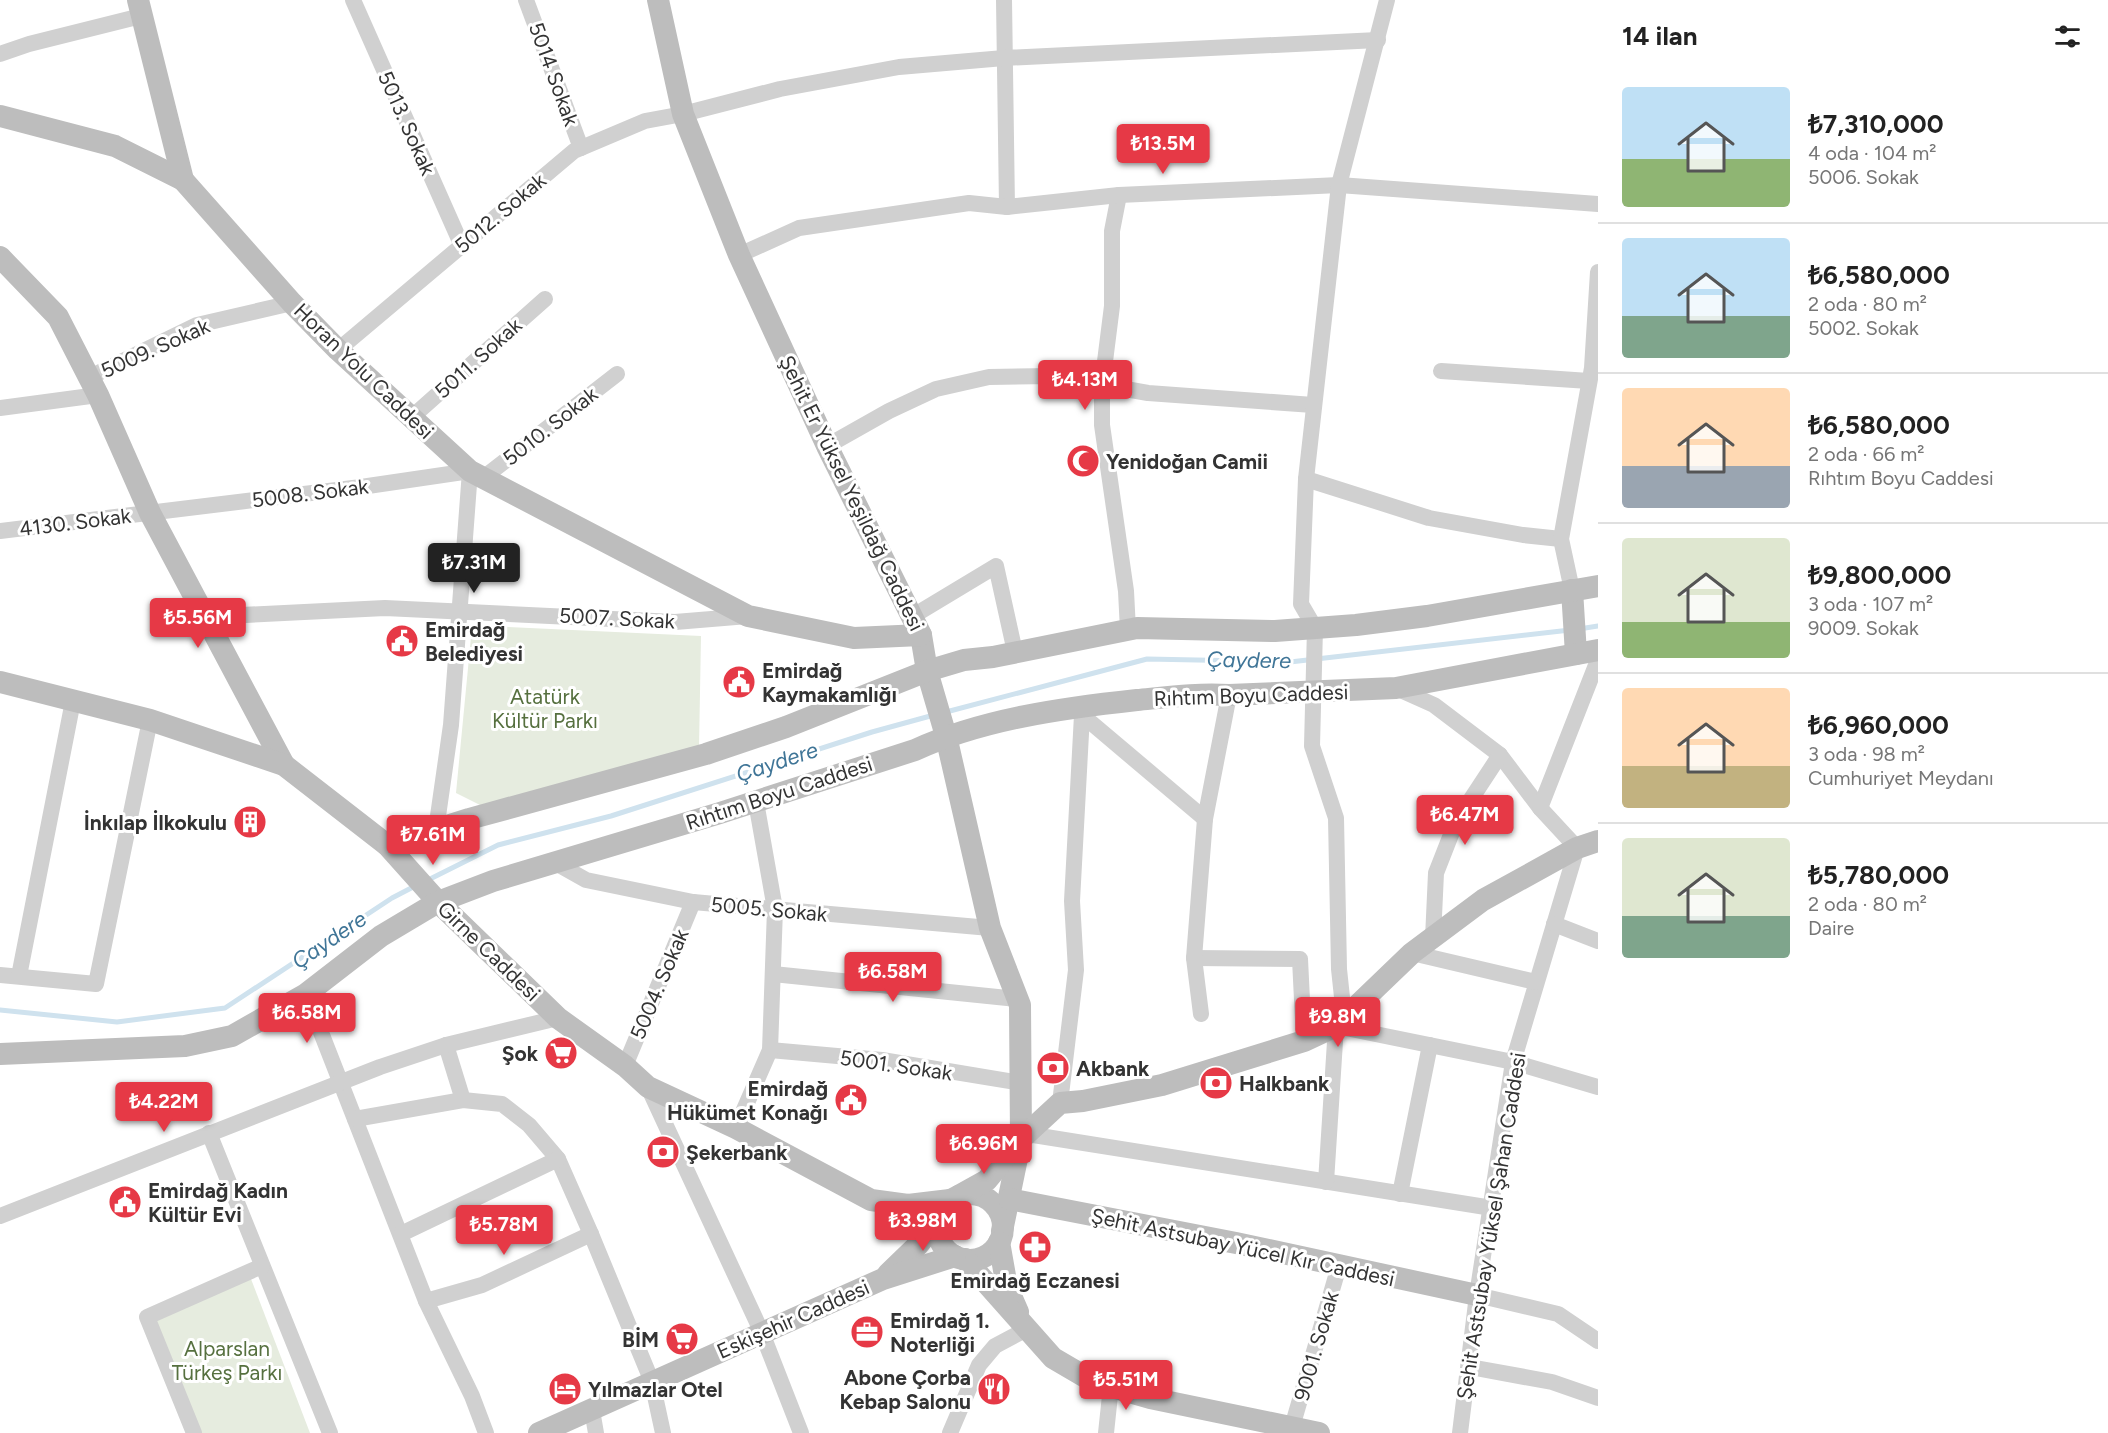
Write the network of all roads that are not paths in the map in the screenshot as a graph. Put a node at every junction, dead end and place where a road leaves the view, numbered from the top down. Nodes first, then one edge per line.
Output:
1 (354, 0) edge
2 (526, 0) edge
3 (647, 0) edge
4 (658, 0) edge
5 (1004, 0) edge
6 (1387, 0) edge
7 (139, 8) edge
8 (664, 36) junction
9 (1378, 40) junction
10 (0, 54) edge
11 (1004, 58) junction
12 (683, 114) junction
13 (0, 116) edge
14 (581, 148) junction
15 (183, 180) junction
16 (1339, 185) junction
17 (1119, 195) junction
18 (1598, 204) edge
19 (1007, 207) junction
20 (462, 246) junction
21 (739, 255) junction
22 (0, 257) edge
23 (1598, 272) edge
24 (545, 299) dead end
25 (292, 303) junction
26 (338, 350) junction
27 (1441, 371) dead end
28 (617, 374) dead end
29 (1589, 381) junction
30 (1102, 385) junction
31 (93, 387) junction
32 (1313, 405) junction
33 (0, 408) edge
34 (412, 417) junction
35 (827, 446) junction
36 (476, 474) junction
37 (1306, 479) junction
38 (150, 513) junction
39 (0, 531) edge
40 (1561, 539) junction
41 (1598, 586) edge
42 (1572, 590) junction
43 (461, 611) junction
44 (747, 616) junction
45 (203, 617) junction
46 (917, 625) junction
47 (1315, 628) junction
48 (1128, 630) junction
49 (1015, 652) junction
50 (1587, 652) edge
51 (1598, 660) edge
52 (927, 671) junction
53 (0, 682) edge
54 (1396, 688) junction
55 (1315, 693) junction
56 (1229, 695) junction
57 (74, 701) junction
58 (1080, 711) junction
59 (150, 720) junction
60 (946, 736) junction
61 (1500, 755) junction
62 (284, 765) junction
63 (756, 802) junction
64 (1540, 808) junction
65 (1205, 819) junction
66 (436, 830) junction
67 (1588, 844) edge
68 (392, 851) junction
69 (554, 862) junction
70 (438, 902) junction
71 (693, 903) junction
72 (775, 909) junction
73 (1554, 924) junction
74 (990, 928) junction
75 (1433, 938) junction
76 (1598, 941) edge
77 (1412, 953) junction
78 (1194, 958) junction
79 (773, 974) junction
80 (0, 975) edge
81 (19, 976) junction
82 (1536, 982) junction
83 (306, 994) junction
84 (1017, 999) junction
85 (1201, 1014) dead end
86 (558, 1018) junction
87 (1340, 1021) junction
88 (1304, 1041) junction
89 (446, 1045) junction
90 (1430, 1045) junction
91 (770, 1050) junction
92 (0, 1054) edge
93 (1513, 1062) junction
94 (625, 1066) junction
95 (340, 1081) junction
96 (1021, 1083) junction
97 (648, 1087) junction
98 (1598, 1087) edge
99 (463, 1100) junction
100 (1060, 1103) junction
101 (355, 1119) junction
102 (736, 1128) junction
103 (209, 1133) junction
104 (1024, 1137) junction
105 (558, 1159) junction
106 (1326, 1182) junction
107 (1400, 1194) junction
108 (955, 1198) junction
109 (1009, 1199) junction
110 (1492, 1208) junction
111 (0, 1216) edge
112 (937, 1222) junction
113 (401, 1234) junction
114 (591, 1234) junction
115 (1001, 1236) junction
116 (960, 1257) junction
117 (262, 1266) junction
118 (1340, 1266) junction
119 (883, 1279) junction
120 (1477, 1295) junction
121 (426, 1301) junction
122 (1026, 1330) junction
123 (762, 1333) junction
124 (1598, 1341) edge
125 (1470, 1367) junction
126 (652, 1382) junction
127 (1111, 1386) junction
128 (1598, 1398) edge
129 (592, 1410) junction
130 (1262, 1427) edge
131 (1292, 1427) junction
132 (195, 1433) edge
133 (330, 1433) edge
134 (486, 1433) edge
135 (539, 1433) edge
136 (596, 1433) edge
137 (663, 1433) edge
138 (801, 1433) edge
139 (950, 1433) edge
140 (1106, 1433) edge
141 (1319, 1433) edge
142 (1460, 1433) edge

1 - 20 street, 5013. Sokak
2 - 14 street, 5014 Sokak
3 - 8 street
4 - 8 street
5 - 11 street
6 - 9 street
7 - 10 street
7 - 15 street
8 - 12 street, Şehit Er Yüksel Yeşildağ Caddesi
9 - 11 street, 5012. Sokak
9 - 16 street
11 - 12 street, 5012. Sokak
11 - 19 street
12 - 14 street, 5012. Sokak
12 - 21 street, Şehit Er Yüksel Yeşildağ Caddesi
13 - 15 street, Horan Yolu Caddesi
14 - 20 street, 5012. Sokak
15 - 25 street, Horan Yolu Caddesi
16 - 17 street
16 - 18 street
16 - 32 street
17 - 19 street
17 - 30 street
19 - 21 street
20 - 26 street, 5012. Sokak
21 - 35 street, Şehit Er Yüksel Yeşildağ Caddesi
22 - 31 street
23 - 29 street
24 - 34 street, 5011. Sokak
25 - 26 street, Horan Yolu Caddesi
25 - 31 street, 5009. Sokak
26 - 34 street, Horan Yolu Caddesi
27 - 29 street
28 - 36 street, 5010. Sokak
29 - 40 street
30 - 32 street
30 - 35 street
30 - 48 street
31 - 33 street, 5009. Sokak
31 - 38 street
32 - 37 street
34 - 36 street, Horan Yolu Caddesi
35 - 46 street, Şehit Er Yüksel Yeşildağ Caddesi
36 - 38 street, 5008. Sokak
36 - 43 street
36 - 44 street, Horan Yolu Caddesi
37 - 40 street
37 - 47 street
38 - 39 street, 4130. Sokak
38 - 45 street
40 - 42 street
41 - 42 street
42 - 47 street
42 - 50 street
43 - 44 street, 5007. Sokak
43 - 45 street, 5007. Sokak
43 - 66 street
44 - 46 street, 5007. Sokak
45 - 62 street
46 - 49 street
46 - 52 street, Şehit Er Yüksel Yeşildağ Caddesi
47 - 48 street
47 - 55 street
48 - 49 street
49 - 52 street
50 - 54 street, Rıhtım Boyu Caddesi
51 - 64 street
52 - 60 street, Şehit Er Yüksel Yeşildağ Caddesi
52 - 66 street
53 - 57 street, Girne Caddesi
54 - 55 street, Rıhtım Boyu Caddesi
54 - 61 street
55 - 56 street, Rıhtım Boyu Caddesi
55 - 87 street
56 - 58 street, Rıhtım Boyu Caddesi
56 - 65 street
57 - 59 street, Girne Caddesi
57 - 81 street
58 - 60 street, Rıhtım Boyu Caddesi
58 - 65 street
58 - 100 street
59 - 62 street, Girne Caddesi
59 - 81 street
60 - 63 street, Rıhtım Boyu Caddesi
60 - 74 street, Şehit Er Yüksel Yeşildağ Caddesi
61 - 64 street
61 - 75 street
62 - 68 street, Girne Caddesi
63 - 69 street, Rıhtım Boyu Caddesi
63 - 72 street
64 - 67 street
65 - 78 street
66 - 68 street
67 - 73 street, Şehit Astsubay Yüksel Şahan Caddesi
67 - 75 street
68 - 70 street, Girne Caddesi
69 - 70 street, Rıhtım Boyu Caddesi
69 - 71 street, 5005. Sokak
70 - 83 street, Rıhtım Boyu Caddesi
70 - 86 street, Girne Caddesi
71 - 72 street, 5005. Sokak
71 - 94 street, 5004. Sokak
72 - 74 street, 5005. Sokak
72 - 79 street
73 - 76 street
73 - 82 street, Şehit Astsubay Yüksel Şahan Caddesi
74 - 84 street, Şehit Er Yüksel Yeşildağ Caddesi
75 - 77 street
77 - 82 street
77 - 87 street
78 - 85 street
78 - 88 street
79 - 84 street
79 - 91 street
80 - 81 street
82 - 93 street, Şehit Astsubay Yüksel Şahan Caddesi
83 - 92 street, Rıhtım Boyu Caddesi
83 - 95 street
84 - 96 street, Şehit Er Yüksel Yeşildağ Caddesi
86 - 89 street
86 - 94 street, Girne Caddesi
87 - 88 street
87 - 90 street
87 - 106 street
88 - 100 street
89 - 95 street
89 - 99 street
90 - 93 street
90 - 107 street
91 - 96 street, 5001. Sokak
91 - 102 street
93 - 98 street
93 - 110 street, Şehit Astsubay Yüksel Şahan Caddesi
94 - 97 street, Girne Caddesi
95 - 101 street
95 - 103 street
96 - 104 street, Şehit Er Yüksel Yeşildağ Caddesi
97 - 102 street, Girne Caddesi
97 - 123 street
99 - 101 street
99 - 105 street
100 - 104 street
101 - 113 street
102 - 108 street, Girne Caddesi
103 - 111 street
103 - 117 street
104 - 106 street
104 - 108 street
104 - 109 street, Şehit Er Yüksel Yeşildağ Caddesi
105 - 113 street
105 - 114 street
106 - 107 street
107 - 110 street
108 - 112 street
108 - 115 street
109 - 115 street, Şehit Er Yüksel Yeşildağ Caddesi
109 - 118 street, Şehit Astsubay Yücel Kır Caddesi
110 - 120 street, Şehit Astsubay Yüksel Şahan Caddesi
112 - 116 street
112 - 119 street, Eskişehir Caddesi
113 - 121 street
114 - 121 street
114 - 126 street
115 - 116 street
115 - 122 street
116 - 119 street, Eskişehir Caddesi
116 - 122 street
117 - 132 street
117 - 133 street
118 - 120 street, Şehit Astsubay Yücel Kır Caddesi
118 - 131 street, 9001. Sokak
119 - 123 street, Eskişehir Caddesi
120 - 124 street
120 - 125 street, Şehit Astsubay Yüksel Şahan Caddesi
121 - 134 street
122 - 127 street
122 - 139 street
123 - 126 street, Eskişehir Caddesi
123 - 138 street
125 - 128 street
125 - 142 street, Şehit Astsubay Yüksel Şahan Caddesi
126 - 129 street, Eskişehir Caddesi
126 - 137 street
127 - 130 street
127 - 140 street
129 - 135 street, Eskişehir Caddesi
129 - 136 street
130 - 131 street
131 - 141 street

